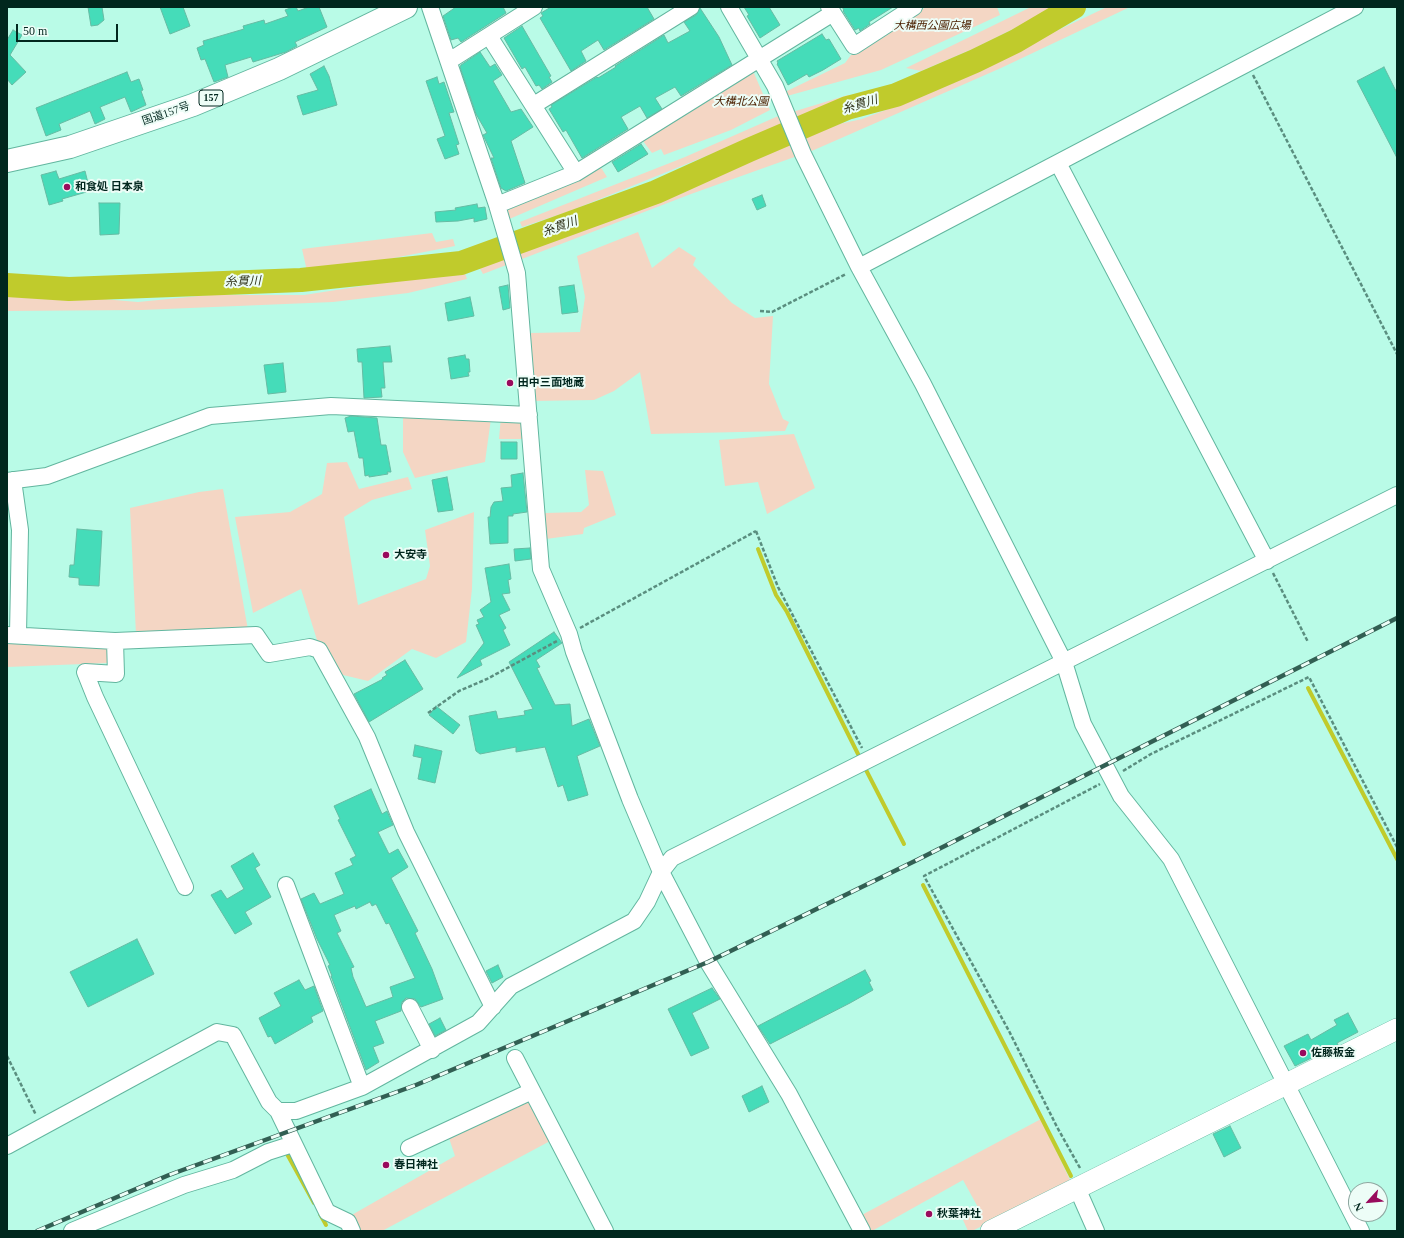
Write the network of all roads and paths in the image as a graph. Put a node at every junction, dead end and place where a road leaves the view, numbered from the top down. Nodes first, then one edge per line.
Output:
1 (406, 7) edge
2 (430, 7) edge
3 (534, 7) edge
4 (690, 7) edge
5 (729, 7) edge
6 (914, 7) edge
7 (1355, 7) edge
8 (831, 10) edge
9 (489, 36) junction
10 (760, 59) junction
11 (449, 61) junction
12 (1248, 64) junction
13 (534, 105) junction
14 (7, 161) edge
15 (1058, 163) junction
16 (576, 173) junction
17 (497, 205) junction
18 (859, 267) junction
19 (760, 311) dead end
20 (1397, 354) edge
21 (530, 415) junction
22 (10, 481) edge
23 (1397, 495) edge
24 (1267, 561) junction
25 (12, 634) edge
26 (569, 634) junction
27 (115, 641) junction
28 (1308, 642) dead end
29 (1064, 662) junction
30 (428, 712) dead end
31 (868, 759) junction
32 (1112, 778) junction
33 (1397, 847) edge
34 (661, 872) junction
35 (286, 884) dead end
36 (185, 887) dead end
37 (493, 1006) junction
38 (410, 1007) dead end
39 (1397, 1029) edge
40 (432, 1050) junction
41 (7, 1056) edge
42 (515, 1058) dead end
43 (1285, 1085) junction
44 (362, 1087) junction
45 (532, 1091) junction
46 (278, 1111) junction
47 (42, 1128) junction
48 (293, 1144) junction
49 (7, 1146) edge
50 (408, 1148) dead end
51 (1083, 1185) junction
52 (72, 1231) edge
53 (352, 1231) edge
54 (605, 1231) edge
55 (862, 1231) edge
56 (991, 1231) edge
57 (1096, 1231) edge
58 (1361, 1231) edge

1 - 14 highway, 国道157号 / 157
2 - 11 street
3 - 9 street
4 - 13 street
5 - 10 street
6 - 8 street
7 - 12 street
8 - 10 street
9 - 11 street
9 - 13 street
10 - 16 street
10 - 18 street
11 - 17 street
12 - 15 street
12 - 20 path
13 - 16 street
15 - 18 street
15 - 24 street
16 - 17 street
17 - 21 street
18 - 19 path
18 - 29 street
21 - 22 street
21 - 26 street
22 - 25 street
23 - 24 street
24 - 28 path
24 - 29 street
25 - 27 street
26 - 30 path
26 - 31 path
26 - 34 street
27 - 36 street
27 - 37 street
29 - 31 street
29 - 32 street
31 - 34 street
32 - 33 path
32 - 43 street
32 - 51 path
34 - 37 street
34 - 55 street
35 - 44 street
37 - 40 street
38 - 40 street
39 - 43 main road
40 - 44 street
41 - 47 path
42 - 45 street
43 - 51 main road
43 - 58 street
44 - 46 street
45 - 50 street
45 - 54 street
46 - 47 street
46 - 48 street
47 - 49 street
48 - 52 street
48 - 53 street
51 - 56 main road
51 - 57 street

